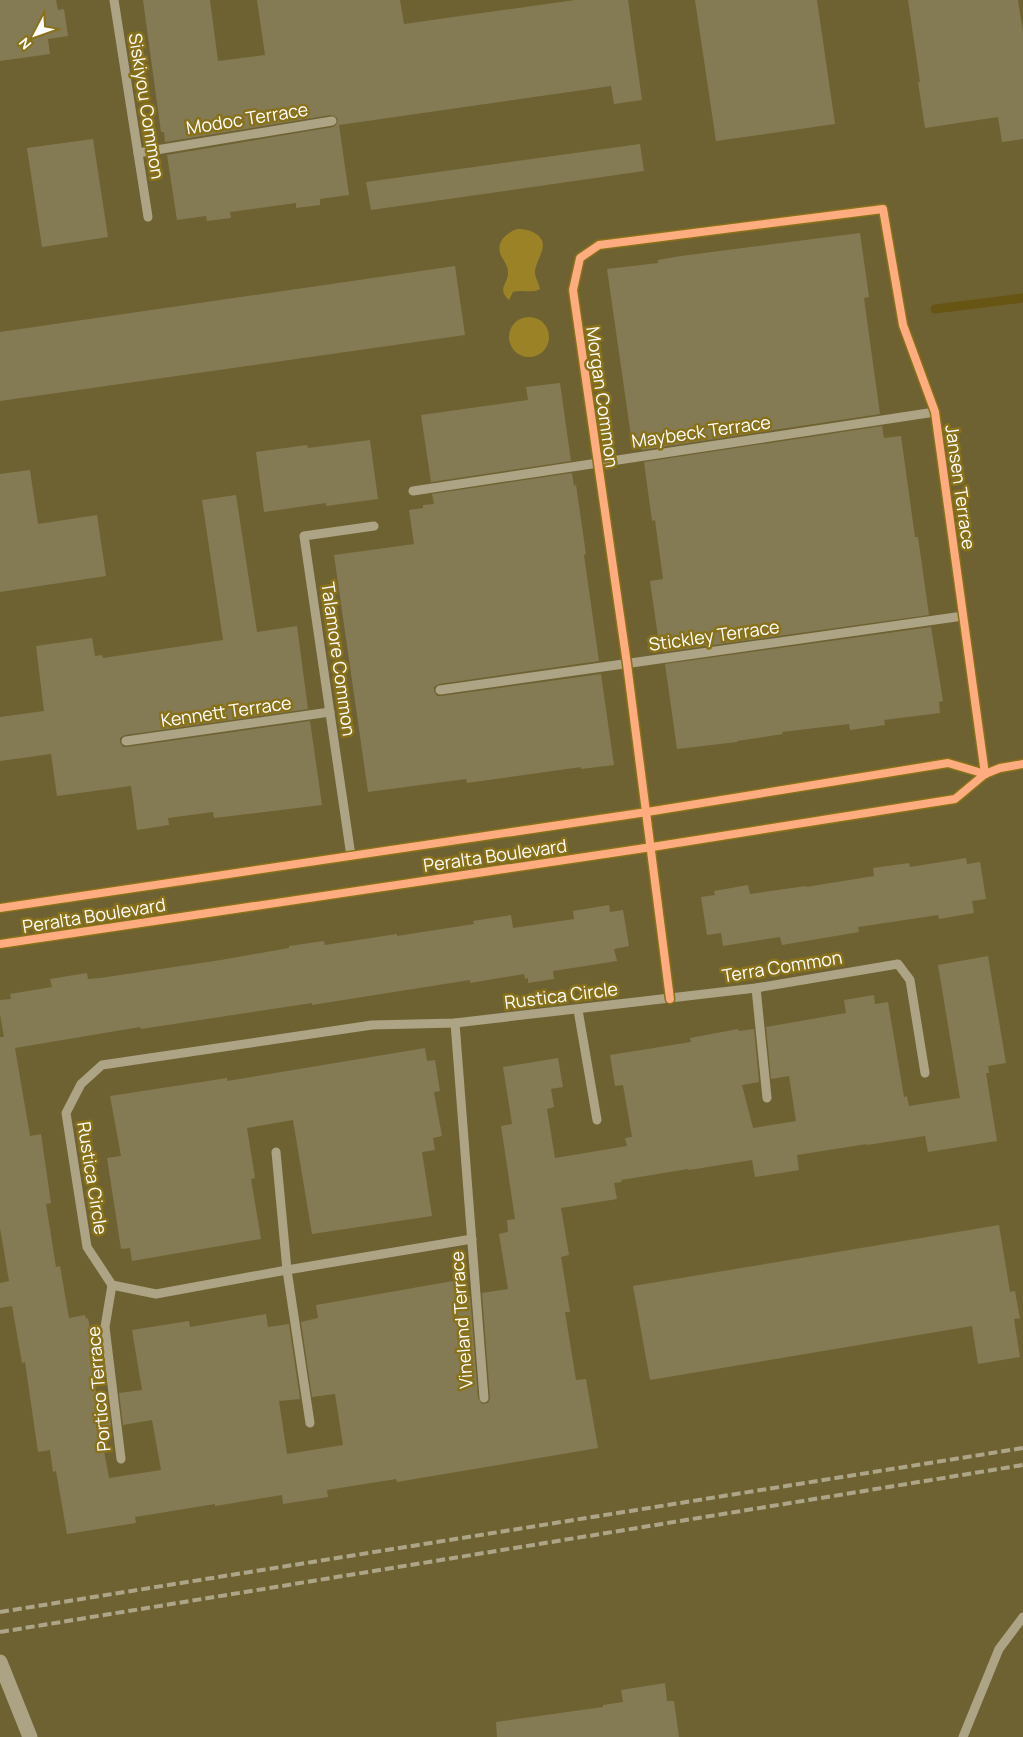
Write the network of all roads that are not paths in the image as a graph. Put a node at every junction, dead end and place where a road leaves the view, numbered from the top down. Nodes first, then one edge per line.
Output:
1 (114, 0) edge
2 (332, 121) dead end
3 (138, 153) junction
4 (883, 209) joint
5 (148, 217) dead end
6 (935, 412) junction
7 (597, 463) junction
8 (413, 491) dead end
9 (374, 526) dead end
10 (963, 616) junction
11 (627, 664) junction
12 (440, 690) dead end
13 (330, 712) junction
14 (126, 741) dead end
15 (1023, 764) edge
16 (985, 774) junction
17 (647, 812) junction
18 (652, 847) junction
19 (351, 856) junction
20 (1, 907) edge
21 (0, 944) edge
22 (756, 988) junction
23 (670, 998) junction
24 (578, 1010) junction
25 (455, 1023) junction
26 (925, 1073) dead end
27 (767, 1098) dead end
28 (597, 1120) dead end
29 (276, 1152) dead end
30 (472, 1239) junction
31 (287, 1270) junction
32 (112, 1286) junction
33 (484, 1398) dead end
34 (310, 1423) dead end
35 (121, 1459) dead end
36 (1023, 1617) edge
37 (0, 1662) edge
38 (30, 1737) edge
39 (963, 1737) edge

1 - 3 street, Siskiyou Common
2 - 3 street, Modoc Terrace
3 - 5 street, Siskiyou Common
4 - 6 street, Jansen Terrace
4 - 7 street, Morgan Common
6 - 7 street, Maybeck Terrace
6 - 10 street, Jansen Terrace
7 - 8 street, Maybeck Terrace
7 - 11 street, Morgan Common
9 - 13 street, Talamore Common
10 - 11 street, Stickley Terrace
10 - 16 street, Jansen Terrace
11 - 12 street, Stickley Terrace
11 - 17 street, Morgan Common
13 - 14 street, Kennett Terrace
13 - 19 street, Talamore Common
15 - 16 street, Peralta Boulevard
16 - 17 street, Peralta Boulevard
16 - 18 street, Peralta Boulevard
17 - 18 street, Morgan Common
17 - 19 street, Peralta Boulevard
18 - 21 street, Peralta Boulevard
18 - 23 street, Morgan Common
19 - 20 street, Peralta Boulevard
22 - 23 street, Terra Common
22 - 26 street, Terra Common
22 - 27 street
23 - 24 street, Rustica Circle
24 - 25 street, Rustica Circle
24 - 28 street
25 - 30 street
25 - 32 street, Rustica Circle
29 - 31 street
30 - 31 street
30 - 33 street, Vineland Terrace
31 - 32 street
31 - 34 street
32 - 35 street, Portico Terrace
36 - 39 street
37 - 38 main road

